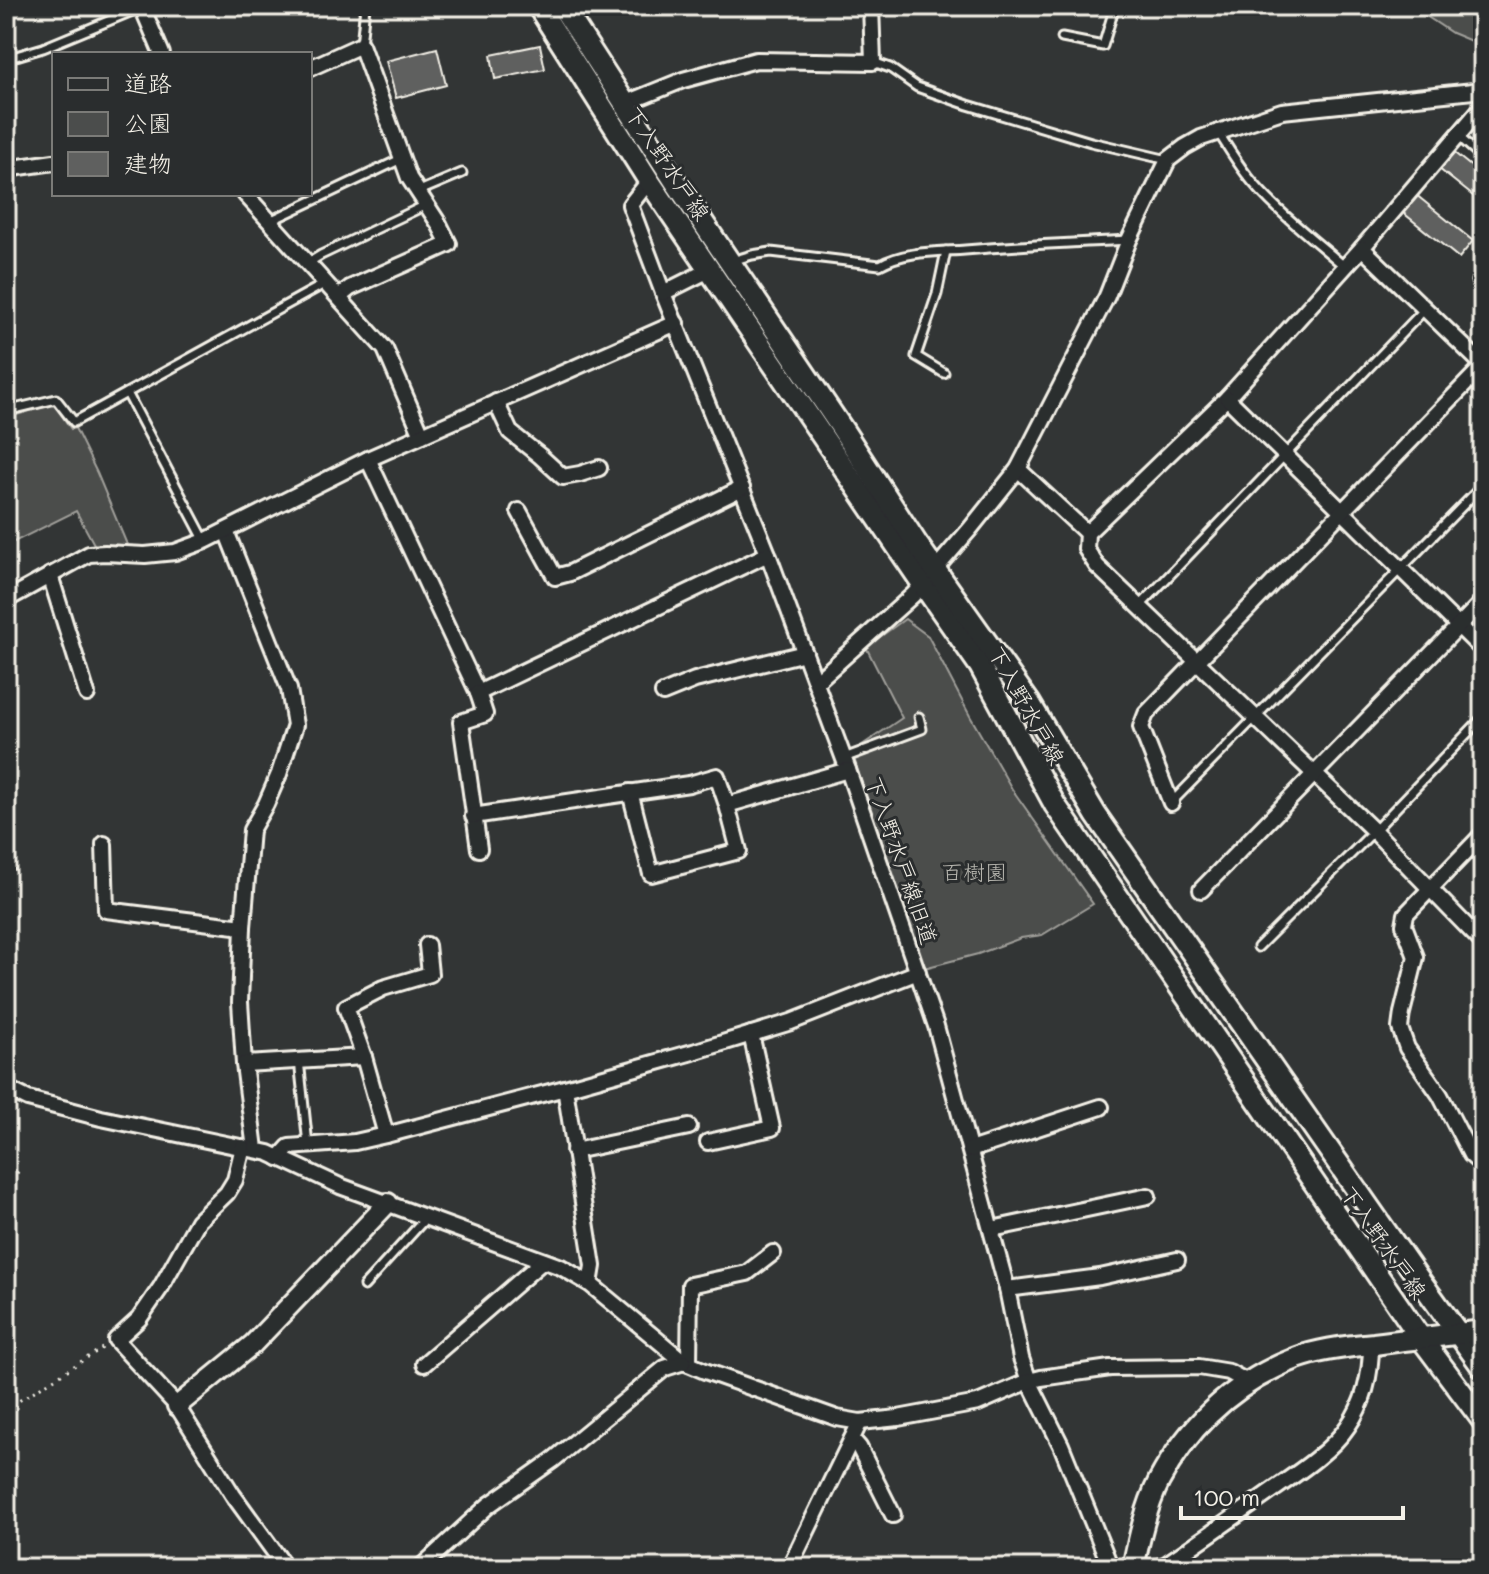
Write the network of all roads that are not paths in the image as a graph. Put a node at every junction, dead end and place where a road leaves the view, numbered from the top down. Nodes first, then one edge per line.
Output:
1 (143, 6) edge
2 (365, 6) edge
3 (538, 6) edge
4 (871, 6) edge
5 (1115, 6) edge
6 (568, 7) edge
7 (1062, 38) dead end
8 (361, 45) junction
9 (161, 52) edge
10 (6, 59) edge
11 (873, 62) junction
12 (312, 67) edge
13 (1483, 90) edge
14 (626, 103) junction
15 (1483, 106) edge
16 (1218, 132) junction
17 (1457, 135) junction
18 (1483, 158) edge
19 (401, 159) junction
20 (1168, 160) junction
21 (52, 162) edge
22 (6, 169) edge
23 (462, 173) dead end
24 (649, 181) junction
25 (417, 192) junction
26 (247, 196) edge
27 (426, 205) junction
28 (270, 221) junction
29 (1129, 240) junction
30 (1362, 248) junction
31 (946, 251) junction
32 (308, 263) junction
33 (720, 266) junction
34 (1345, 267) junction
35 (1483, 273) edge
36 (1476, 281) dead end
37 (326, 283) junction
38 (663, 293) junction
39 (339, 297) junction
40 (1425, 309) junction
41 (676, 323) junction
42 (1483, 366) edge
43 (944, 373) dead end
44 (127, 393) junction
45 (1227, 398) junction
46 (496, 402) junction
47 (6, 411) edge
48 (422, 435) junction
49 (1286, 456) junction
50 (368, 459) junction
51 (599, 468) dead end
52 (1018, 469) junction
53 (1483, 485) edge
54 (742, 488) junction
55 (519, 511) dead end
56 (1344, 512) junction
57 (226, 531) junction
58 (1087, 533) junction
59 (205, 541) junction
60 (768, 554) junction
61 (1402, 570) junction
62 (50, 575) junction
63 (928, 576) junction
64 (6, 600) edge
65 (1483, 601) edge
66 (1140, 606) junction
67 (1459, 626) junction
68 (1483, 650) edge
69 (805, 653) junction
70 (1199, 662) junction
71 (816, 682) junction
72 (478, 693) junction
73 (663, 693) dead end
74 (87, 694) dead end
75 (919, 717) dead end
76 (1255, 717) junction
77 (1483, 717) edge
78 (846, 764) junction
79 (1315, 774) junction
80 (630, 792) junction
81 (1171, 803) joint
82 (727, 805) junction
83 (473, 816) junction
84 (1374, 831) junction
85 (1483, 834) edge
86 (104, 844) dead end
87 (479, 849) dead end
88 (1431, 888) junction
89 (1201, 890) dead end
90 (243, 927) junction
91 (1483, 943) edge
92 (427, 945) dead end
93 (1258, 947) dead end
94 (918, 972) junction
95 (751, 1034) junction
96 (364, 1057) junction
97 (299, 1060) junction
98 (244, 1064) junction
99 (6, 1088) edge
100 (565, 1088) junction
101 (1101, 1107) dead end
102 (689, 1127) dead end
103 (386, 1135) junction
104 (708, 1142) dead end
105 (308, 1146) junction
106 (249, 1148) junction
107 (970, 1150) junction
108 (574, 1151) junction
109 (279, 1158) junction
110 (1483, 1166) edge
111 (1148, 1196) dead end
112 (388, 1203) junction
113 (427, 1217) junction
114 (992, 1229) junction
115 (773, 1253) dead end
116 (1177, 1260) dead end
117 (543, 1261) junction
118 (590, 1284) junction
119 (364, 1286) dead end
120 (1007, 1289) junction
121 (1483, 1331) edge
122 (1459, 1334) junction
123 (1420, 1337) junction
124 (1371, 1344) junction
125 (686, 1363) junction
126 (424, 1364) dead end
127 (1483, 1368) edge
128 (1029, 1381) junction
129 (1249, 1383) junction
130 (177, 1406) junction
131 (1483, 1421) edge
132 (860, 1422) junction
133 (852, 1439) junction
134 (893, 1515) dead end
135 (286, 1568) edge
136 (420, 1568) edge
137 (789, 1568) edge
138 (1111, 1568) edge
139 (1133, 1568) edge
140 (1154, 1568) edge

1 - 9 street
1 - 10 lane
2 - 8 lane
3 - 24 main road, 下入野水戸線
4 - 11 street
5 - 7 lane
6 - 14 main road, 下入野水戸線
8 - 12 street
8 - 19 street
11 - 14 street
11 - 20 lane
13 - 16 street
14 - 33 main road, 下入野水戸線
15 - 17 street
16 - 20 street
16 - 34 lane
17 - 18 lane
17 - 30 street
19 - 25 street
19 - 28 lane
20 - 29 street
21 - 22 street
23 - 25 lane
24 - 33 main road, 下入野水戸線
24 - 38 street, 下入野水戸線旧道
25 - 27 street
26 - 28 street
27 - 32 lane
27 - 39 street
28 - 32 street
29 - 31 lane
29 - 52 street
30 - 34 street
30 - 40 street
31 - 33 lane
31 - 43 lane
32 - 37 street
33 - 38 street
33 - 63 main road, 下入野水戸線
34 - 45 street
35 - 36 lane
37 - 39 street
37 - 44 lane
38 - 41 street, 下入野水戸線旧道
39 - 48 street
40 - 42 street
40 - 49 lane
41 - 46 street
41 - 54 street, 下入野水戸線旧道
42 - 56 street
44 - 47 lane
44 - 59 lane
45 - 49 street
45 - 58 street
46 - 48 street
46 - 51 street
48 - 50 street
49 - 56 street
49 - 66 lane
50 - 57 street
50 - 72 street
52 - 58 street
52 - 63 street
53 - 61 lane
54 - 55 street
54 - 60 street, 下入野水戸線旧道
56 - 61 street
56 - 70 street
57 - 59 street
57 - 90 street
58 - 66 street
59 - 62 street
60 - 69 street, 下入野水戸線旧道
60 - 72 street
61 - 67 street
61 - 76 lane
62 - 64 street
62 - 74 street
63 - 71 street
63 - 122 main road, 下入野水戸線
63 - 123 main road, 下入野水戸線
65 - 67 street
66 - 70 street
67 - 68 street
67 - 79 street
69 - 71 street, 下入野水戸線旧道
69 - 73 street
70 - 76 street
70 - 81 street
71 - 78 street, 下入野水戸線旧道
72 - 83 street
75 - 78 lane
76 - 79 street
76 - 81 lane
77 - 84 lane
78 - 82 street
78 - 94 street, 下入野水戸線旧道
79 - 84 street
79 - 89 street
80 - 82 street
80 - 82 street
80 - 83 street
83 - 87 street
84 - 88 street
84 - 93 lane
85 - 88 street
86 - 90 street
88 - 91 street
88 - 110 street
90 - 98 street
92 - 96 street
94 - 95 street
94 - 107 street, 下入野水戸線旧道
95 - 100 street
95 - 104 street
96 - 97 street
96 - 103 street
97 - 98 street
97 - 105 lane
98 - 106 street
99 - 106 street
100 - 103 street
100 - 108 street
101 - 107 street
102 - 108 street
103 - 105 street
105 - 109 street
106 - 109 street
106 - 130 street
107 - 114 street, 下入野水戸線旧道
108 - 118 street
109 - 112 street
111 - 114 street
112 - 113 street
112 - 130 street
113 - 117 street
113 - 119 lane
114 - 120 street, 下入野水戸線旧道
115 - 125 street
116 - 120 street
117 - 118 street
117 - 126 street
118 - 125 street
120 - 128 street, 下入野水戸線旧道
121 - 122 main road
122 - 123 main road
122 - 127 main road, 下入野水戸線
123 - 124 main road
123 - 131 main road, 下入野水戸線
124 - 129 main road
124 - 140 street
125 - 132 street
125 - 136 street
128 - 129 street
128 - 132 street
128 - 138 street, 下入野水戸線旧道
129 - 139 main road
130 - 135 street
132 - 133 street
133 - 134 street
133 - 137 street

